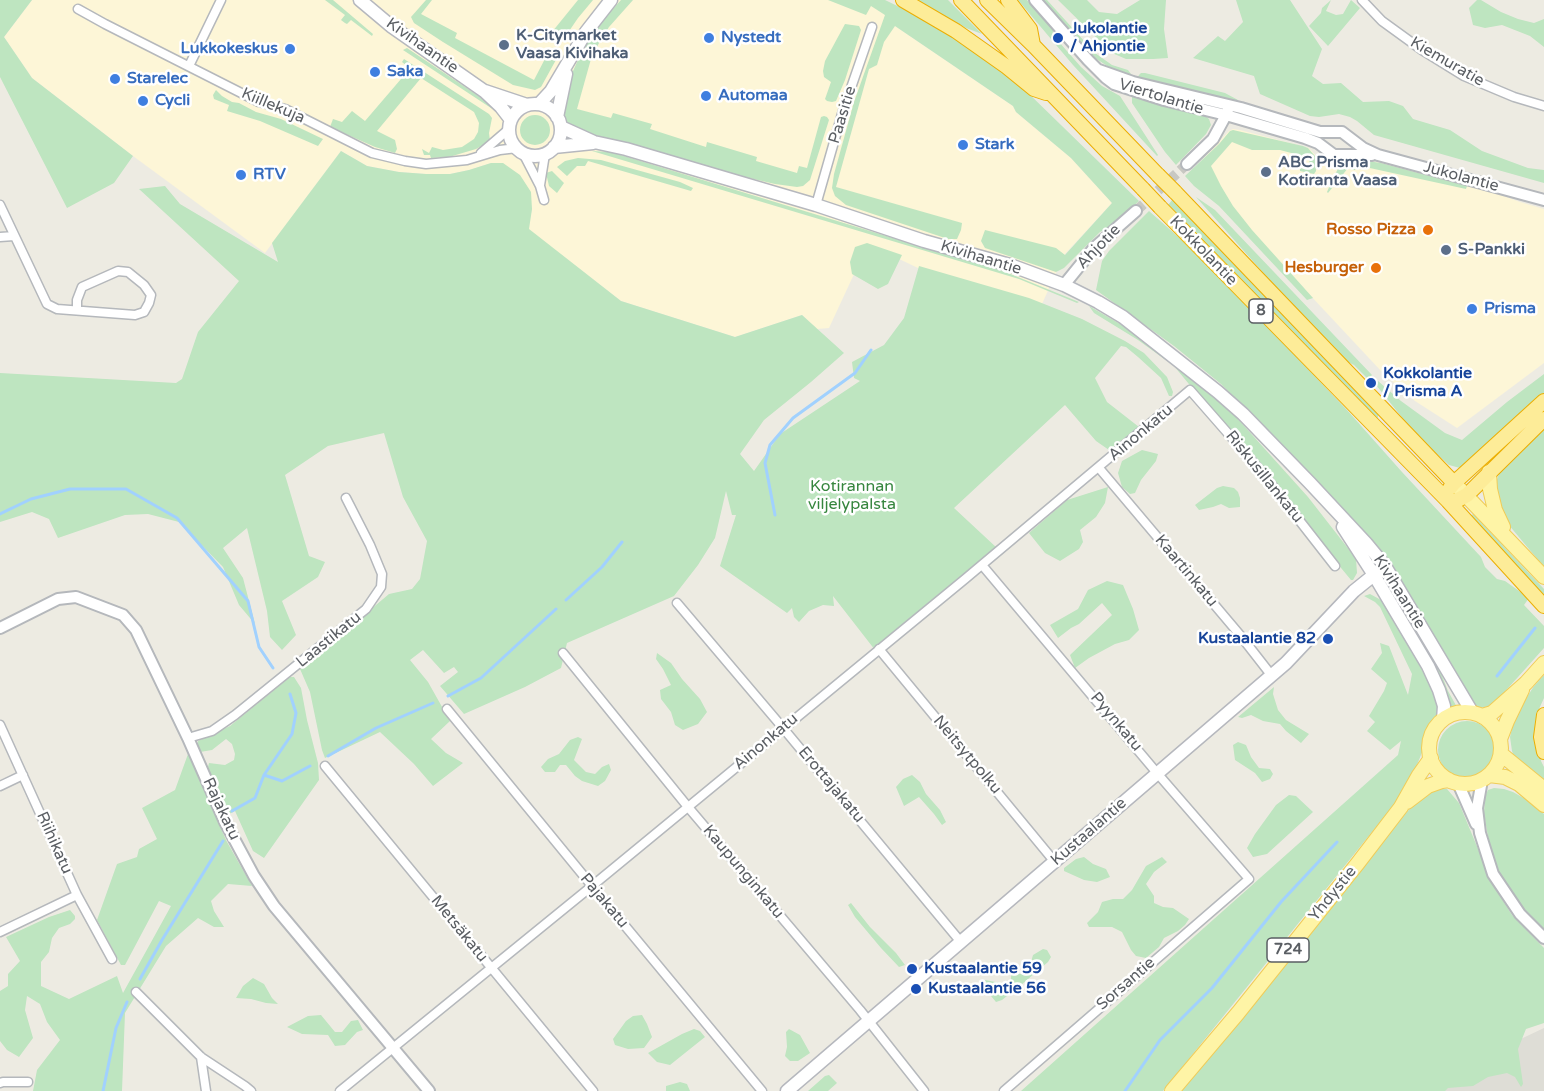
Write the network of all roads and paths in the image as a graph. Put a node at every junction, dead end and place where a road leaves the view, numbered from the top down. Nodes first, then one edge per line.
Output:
1 (221, 0) edge
2 (360, 0) edge
3 (610, 0) edge
4 (903, 0) edge
5 (961, 0) edge
6 (987, 0) edge
7 (1008, 0) edge
8 (1035, 0) edge
9 (1362, 0) edge
10 (78, 9) dead end
11 (872, 27) dead end
12 (1033, 45) junction
13 (568, 64) junction
14 (189, 66) junction
15 (484, 91) junction
16 (1054, 96) junction
17 (533, 104) junction
18 (1544, 106) edge
19 (1228, 110) junction
20 (559, 122) junction
21 (510, 124) junction
22 (1335, 131) junction
23 (1347, 137) junction
24 (594, 142) junction
25 (520, 150) junction
26 (549, 151) junction
27 (1328, 151) junction
28 (479, 155) junction
29 (1342, 155) junction
30 (1378, 155) junction
31 (1187, 164) tunnel mouth
32 (540, 186) junction
33 (544, 200) dead end
34 (1544, 200) edge
35 (0, 205) edge
36 (816, 205) junction
37 (1136, 211) tunnel mouth
38 (14, 236) junction
39 (0, 237) edge
40 (1064, 285) junction
41 (77, 310) junction
42 (1190, 390) joint
43 (1544, 401) edge
44 (1544, 419) edge
45 (1099, 468) junction
46 (1490, 472) junction
47 (1310, 483) junction
48 (1454, 483) junction
49 (1467, 495) junction
50 (346, 498) dead end
51 (1448, 501) junction
52 (1507, 538) junction
53 (982, 565) junction
54 (1335, 566) dead end
55 (1385, 566) junction
56 (1374, 574) junction
57 (1544, 577) edge
58 (677, 603) dead end
59 (1544, 606) edge
60 (0, 628) edge
61 (879, 649) junction
62 (563, 653) dead end
63 (1544, 663) edge
64 (1272, 676) junction
65 (1526, 683) junction
66 (447, 710) dead end
67 (1477, 714) junction
68 (1544, 715) edge
69 (1443, 720) junction
70 (0, 725) edge
71 (783, 728) junction
72 (188, 738) junction
73 (1500, 739) junction
74 (1544, 752) edge
75 (1501, 754) junction
76 (1431, 759) junction
77 (325, 766) dead end
78 (1157, 773) junction
79 (23, 775) junction
80 (1486, 777) junction
81 (1454, 782) junction
82 (0, 786) edge
83 (1544, 789) edge
84 (1544, 805) edge
85 (688, 807) junction
86 (1401, 807) junction
87 (1480, 833) junction
88 (1054, 861) junction
89 (1249, 879) joint
90 (592, 886) junction
91 (77, 895) junction
92 (0, 932) edge
93 (1544, 938) edge
94 (960, 941) junction
95 (112, 959) dead end
96 (491, 968) junction
97 (136, 992) dead end
98 (869, 1021) junction
99 (393, 1047) junction
100 (201, 1057) junction
101 (28, 1082) dead end
102 (0, 1083) edge
103 (206, 1091) edge
104 (251, 1091) edge
105 (340, 1091) edge
106 (429, 1091) edge
107 (593, 1091) edge
108 (762, 1091) edge
109 (787, 1091) edge
110 (924, 1091) edge
111 (1004, 1091) edge
112 (1172, 1091) edge

1 - 14 street
2 - 15 main road, Kivihaantie
3 - 13 main road
4 - 16 highway
5 - 16 highway, Kokkolantie / 8
6 - 12 highway, Kokkolantie / 8
7 - 12 highway
8 - 19 street, Viertolantie
9 - 18 street, Kiemuratie
10 - 14 street, Kiillekuja
11 - 36 street, Paasitie
12 - 48 highway, Kokkolantie / 8, bridge
13 - 17 main road
13 - 20 main road
14 - 28 street, Kiillekuja
15 - 17 main road, Kivihaantie
15 - 21 main road, Kivihaantie
16 - 51 highway, Kokkolantie / 8, bridge
17 - 20 main road
17 - 21 main road
19 - 22 street
19 - 27 street
19 - 31 street
20 - 24 main road, Kivihaantie
20 - 26 main road
21 - 25 main road
21 - 28 street, Kiillekuja
22 - 23 street
22 - 27 street
23 - 29 street
23 - 30 street, Jukolantie
24 - 26 main road, Kivihaantie
24 - 36 main road, Kivihaantie
25 - 26 main road
25 - 28 street, Kiillekuja
25 - 32 street
26 - 32 street
27 - 29 street
29 - 30 street, Jukolantie
30 - 34 street, Jukolantie
32 - 33 street
35 - 38 street
36 - 40 main road, Kivihaantie
37 - 40 street, Ahjotie
38 - 39 street
38 - 41 street
40 - 47 main road, Kivihaantie
41 - 41 street
42 - 45 street, Ainonkatu
42 - 54 street, Riskusillankatu
43 - 48 highway
44 - 46 highway
45 - 53 street, Ainonkatu
45 - 64 street, Kaartinkatu
46 - 49 highway
46 - 52 main road
47 - 55 main road, Kivihaantie
47 - 56 main road, Kivihaantie
48 - 49 main road, Kokkolantie / 8
48 - 51 highway
49 - 51 highway
49 - 52 main road, Kokkolantie / 8
50 - 72 street, Laastikatu
51 - 59 highway, Kokkolantie / 8
52 - 57 main road, Kokkolantie / 8
53 - 61 street, Ainonkatu
53 - 78 street, Pyynkatu
55 - 56 main road, Kustaalantie
55 - 67 main road, Kivihaantie
56 - 64 main road, Kustaalantie
56 - 69 main road, Kivihaantie
58 - 71 street, Erottajakatu
60 - 72 street, Rajakatu
61 - 71 street, Ainonkatu
61 - 88 street, Neitsytpolku
62 - 85 street, Kaupunginkatu
63 - 65 main road
64 - 78 main road, Kustaalantie
65 - 67 main road
65 - 73 main road
66 - 90 street, Pajakatu
67 - 69 main road
67 - 73 main road
68 - 74 highway
69 - 76 main road
70 - 79 street, Riihikatu
71 - 85 street, Ainonkatu
71 - 94 street, Erottajakatu
72 - 99 street, Rajakatu
73 - 75 main road
75 - 80 main road
75 - 83 main road
76 - 81 main road
76 - 86 main road, Yhdystie / 724
77 - 96 street, Metsäkatu
78 - 88 main road, Kustaalantie
78 - 89 street, Pyynkatu
79 - 82 street
79 - 91 street, Riihikatu
80 - 81 main road
80 - 84 main road
80 - 87 street
81 - 86 main road, Yhdystie / 724
81 - 87 street
85 - 90 street, Ainonkatu
85 - 98 street, Kaupunginkatu
86 - 112 main road, Yhdystie / 724
87 - 93 street
88 - 94 main road, Kustaalantie
89 - 111 street, Sorsantie
90 - 96 street, Ainonkatu
90 - 108 street, Pajakatu
91 - 92 street
91 - 95 street, Riihikatu
94 - 98 main road, Kustaalantie
96 - 99 street, Ainonkatu
96 - 107 street, Metsäkatu
97 - 100 street
98 - 109 main road, Kustaalantie
98 - 110 street, Kaupunginkatu
99 - 105 street, Ainonkatu
99 - 106 street, Rajakatu
100 - 103 street
100 - 104 street
101 - 102 street

